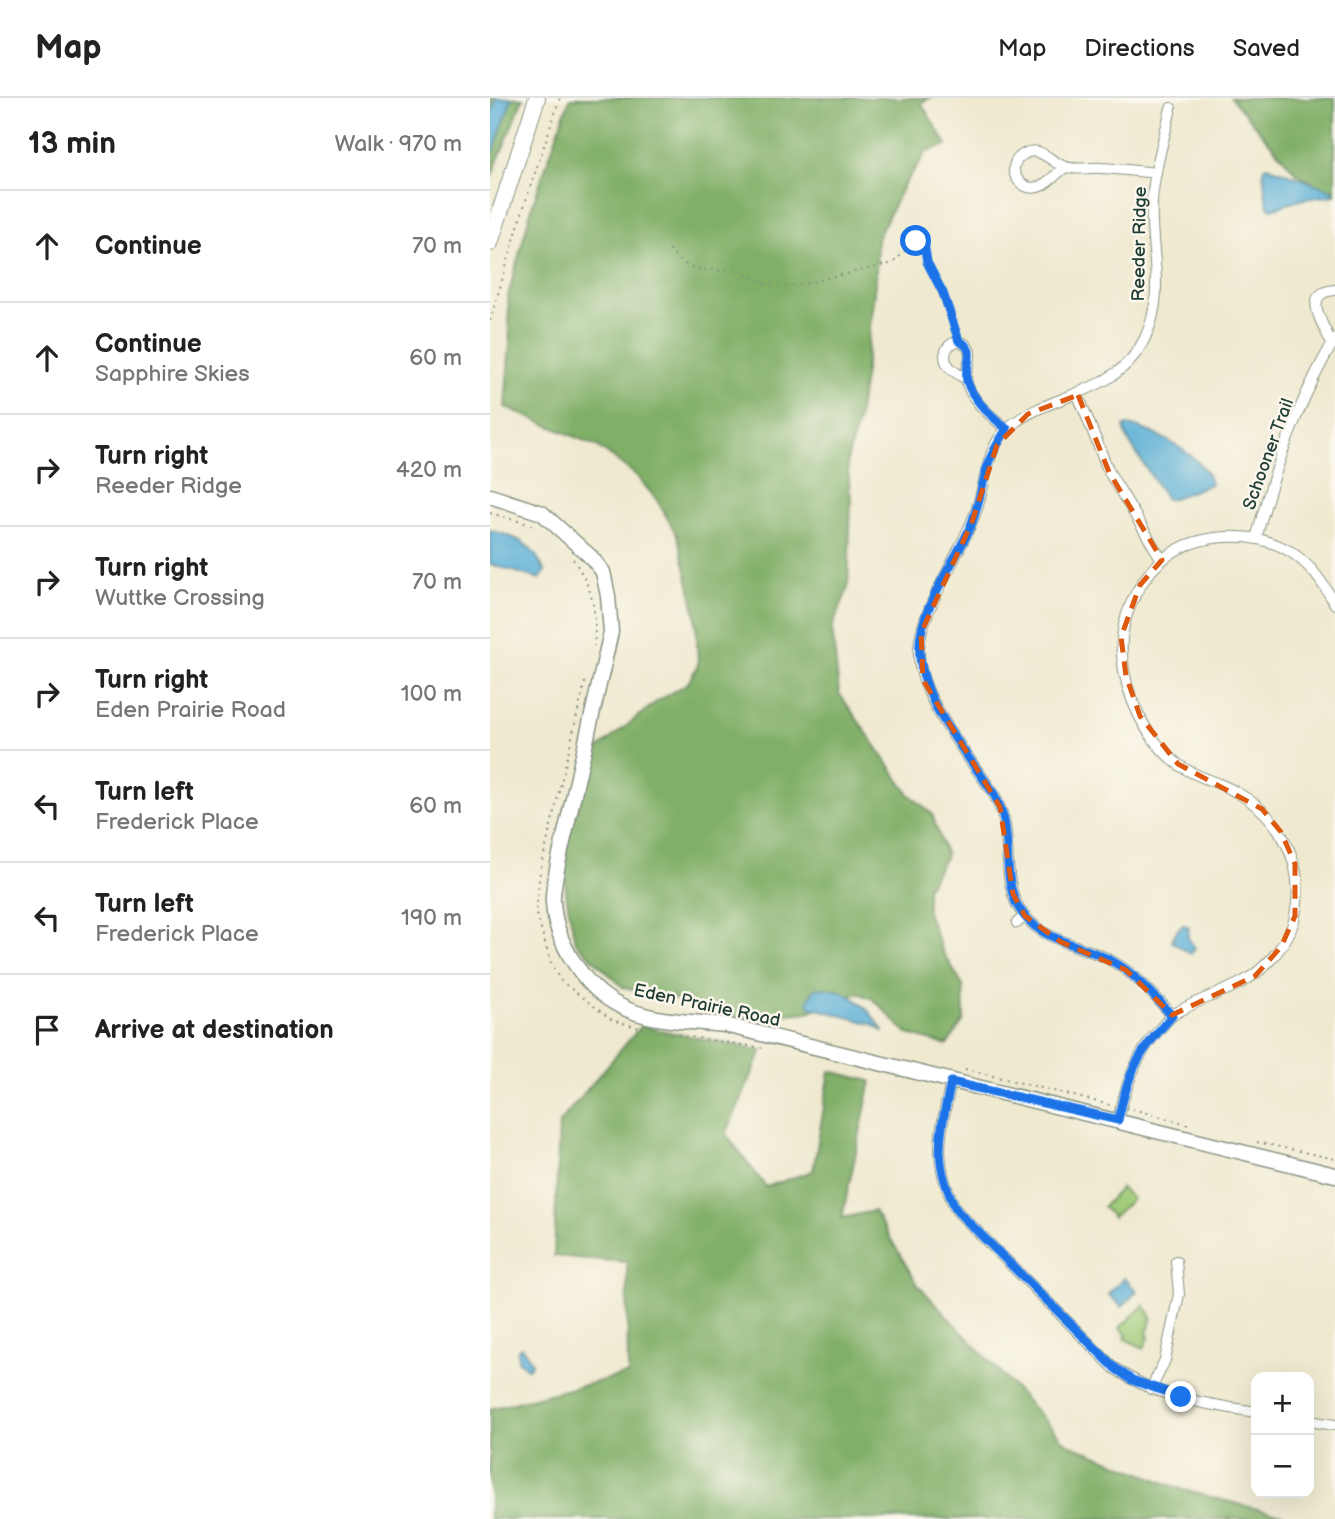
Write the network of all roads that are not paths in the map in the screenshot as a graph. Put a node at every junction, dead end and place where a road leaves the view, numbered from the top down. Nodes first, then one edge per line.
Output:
1 (537, 98) edge
2 (1171, 108) dead end
3 (1065, 167) junction
4 (1156, 173) junction
5 (490, 243) edge
6 (1335, 290) edge
7 (1334, 342) edge
8 (966, 379) junction
9 (1078, 395) junction
10 (1007, 429) junction
11 (490, 496) edge
12 (1256, 539) junction
13 (1162, 560) junction
14 (1335, 604) edge
15 (1172, 1016) junction
16 (951, 1082) junction
17 (1118, 1120) junction
18 (1335, 1175) edge
19 (1176, 1261) dead end
20 (1151, 1389) junction
21 (1251, 1411) edge
22 (1314, 1422) edge
23 (1335, 1425) edge

1 - 5 main road
2 - 4 street, Reeder Ridge
3 - 3 street
3 - 4 street
4 - 9 street, Reeder Ridge
6 - 7 street, Schooner Trail
7 - 12 street, Schooner Trail
8 - 8 street
8 - 10 street
9 - 10 street, Reeder Ridge
9 - 13 street
10 - 15 street
11 - 16 street, Eden Prairie Road
12 - 13 street
12 - 14 street
13 - 15 street
15 - 17 street
16 - 17 street, Eden Prairie Road
16 - 20 street
17 - 18 street, Eden Prairie Road
19 - 20 street
20 - 21 street
22 - 23 street

